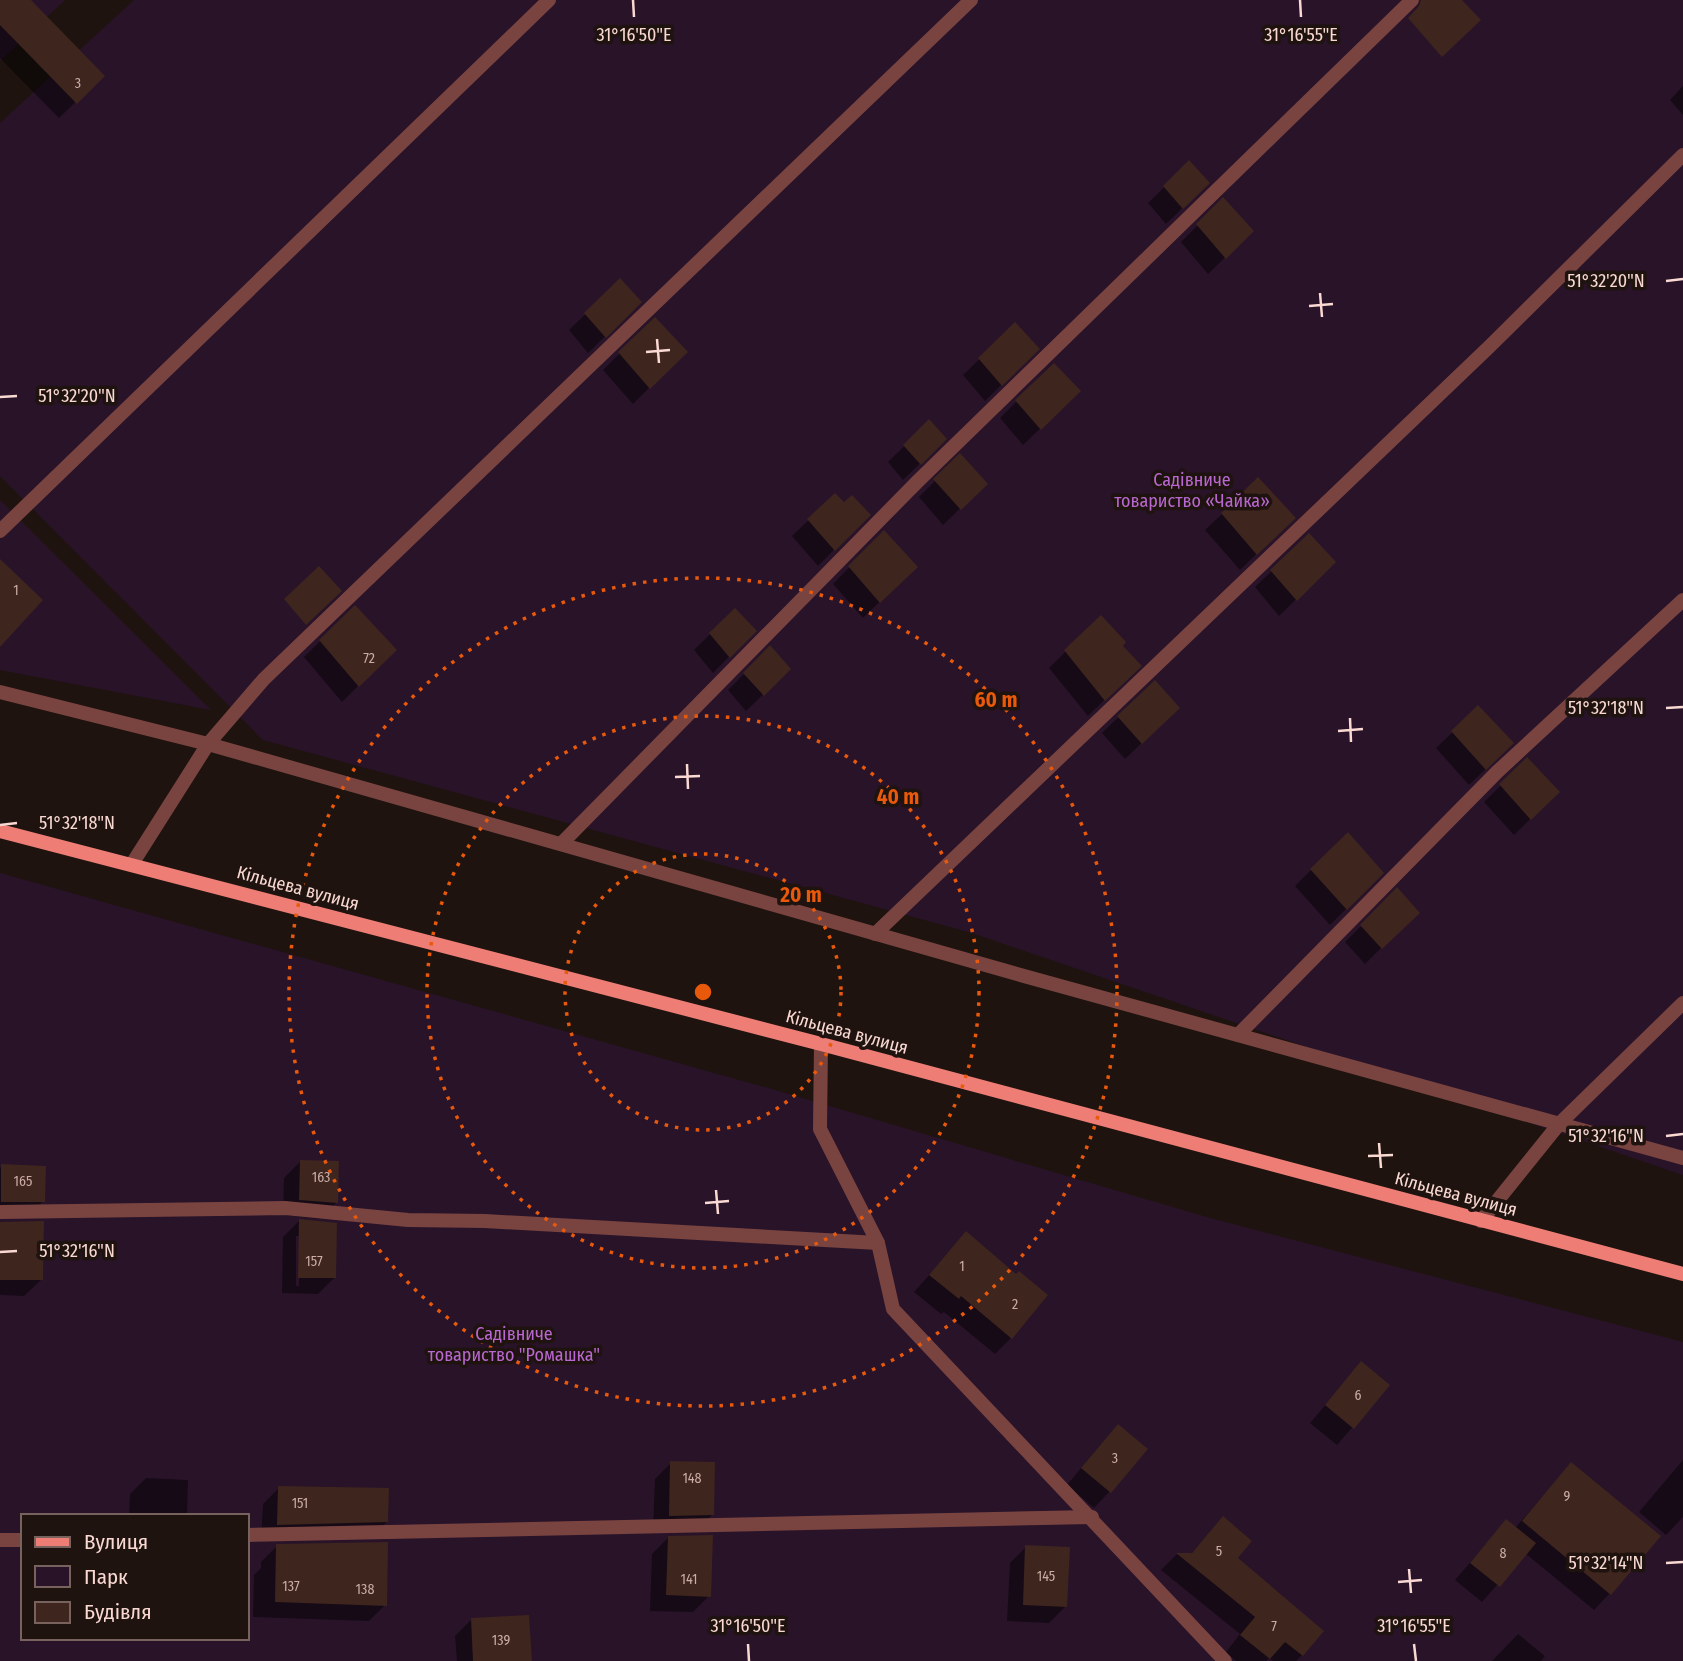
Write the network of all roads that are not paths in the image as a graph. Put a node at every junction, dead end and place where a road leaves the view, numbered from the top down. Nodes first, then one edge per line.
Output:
1 (550, 0) edge
2 (971, 0) edge
3 (1412, 0) edge
4 (1683, 155) edge
5 (0, 531) edge
6 (1683, 600) edge
7 (0, 692) edge
8 (208, 744) junction
9 (0, 831) edge
10 (561, 844) junction
11 (132, 864) junction
12 (875, 934) junction
13 (1683, 1003) edge
14 (1238, 1035) junction
15 (821, 1044) junction
16 (1559, 1124) junction
17 (1683, 1158) edge
18 (0, 1212) edge
19 (1481, 1221) junction
20 (878, 1243) junction
21 (1683, 1274) edge
22 (1092, 1517) junction
23 (248, 1535) edge
24 (0, 1540) edge
25 (21, 1540) edge
26 (1226, 1661) edge

1 - 5 lane
2 - 8 lane
3 - 10 lane
4 - 12 lane
6 - 14 lane
7 - 8 lane
8 - 10 lane
8 - 11 lane
9 - 11 main road, Кільцева вулиця
10 - 12 lane
11 - 15 main road, Кільцева вулиця
12 - 14 lane
13 - 16 lane
14 - 16 lane
15 - 19 main road, Кільцева вулиця
15 - 20 lane
16 - 17 lane
16 - 19 lane
18 - 20 lane
19 - 21 main road, Кільцева вулиця
20 - 22 lane
22 - 23 lane
22 - 26 lane
24 - 25 lane

